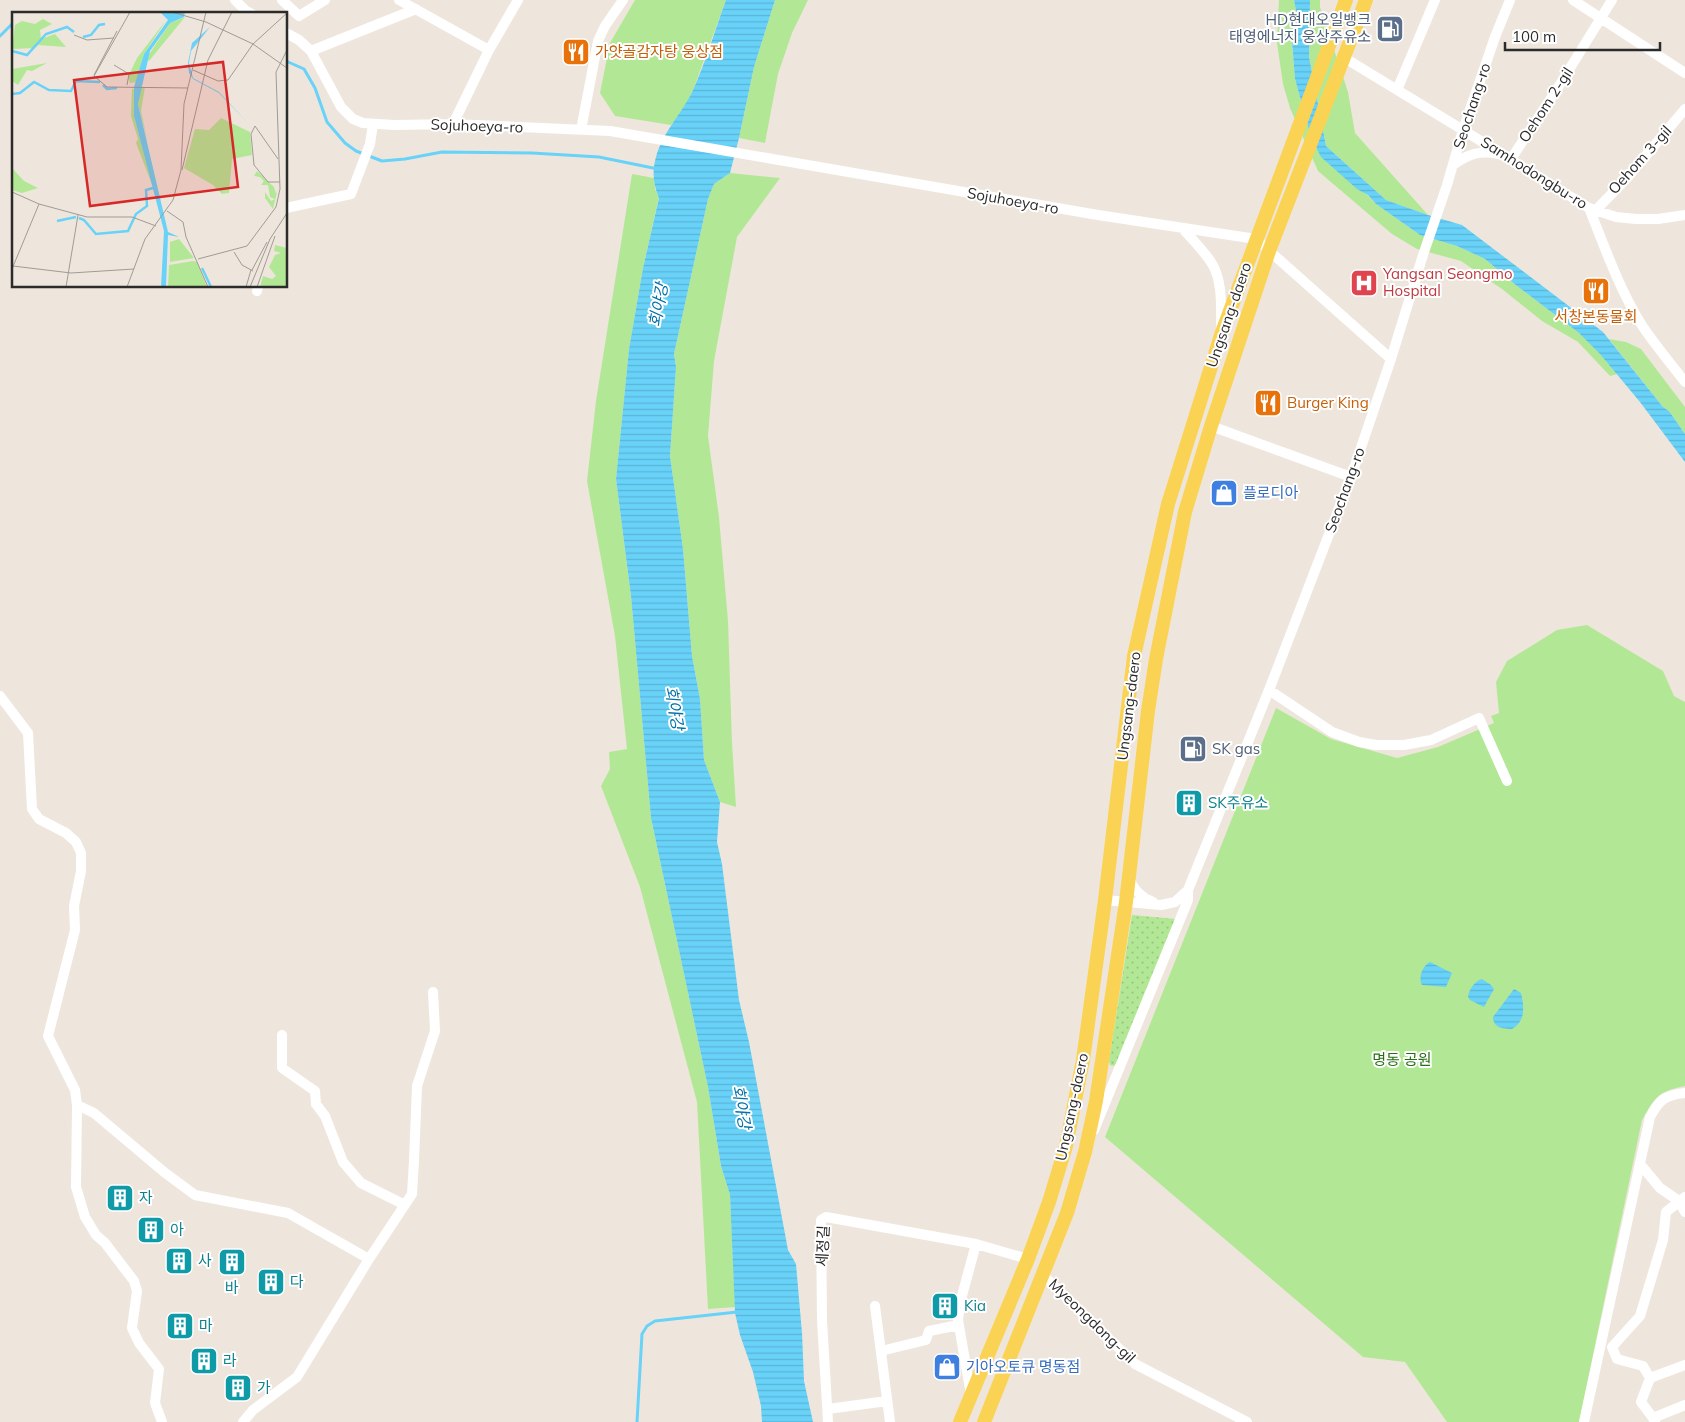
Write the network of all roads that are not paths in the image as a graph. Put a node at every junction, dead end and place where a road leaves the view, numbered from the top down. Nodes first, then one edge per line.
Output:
1 (235, 0) edge
2 (282, 0) edge
3 (325, 0) edge
4 (399, 0) edge
5 (518, 0) edge
6 (1346, 0) edge
7 (1366, 0) edge
8 (1435, 0) edge
9 (1510, 0) edge
10 (1573, 0) edge
11 (1612, 0) edge
12 (619, 2) edge
13 (416, 9) junction
14 (248, 12) edge
15 (1600, 19) junction
16 (288, 34) edge
17 (489, 50) junction
18 (311, 51) junction
19 (1341, 62) junction
20 (1685, 73) edge
21 (1397, 90) junction
22 (1685, 109) edge
23 (374, 124) junction
24 (453, 124) junction
25 (581, 130) junction
26 (1463, 130) junction
27 (1508, 157) junction
28 (1453, 164) junction
29 (288, 208) edge
30 (1592, 209) junction
31 (1685, 215) edge
32 (1610, 216) junction
33 (1182, 229) junction
34 (1599, 232) junction
35 (1256, 239) junction
36 (1269, 251) junction
37 (1221, 335) junction
38 (1391, 358) junction
39 (1685, 382) edge
40 (1211, 426) junction
41 (1351, 477) junction
42 (1269, 690) junction
43 (0, 696) edge
44 (1508, 781) dead end
45 (1129, 877) junction
46 (1188, 890) junction
47 (1106, 900) junction
48 (1126, 902) junction
49 (1161, 904) junction
50 (433, 992) dead end
51 (282, 1035) dead end
52 (1685, 1093) edge
53 (77, 1105) junction
54 (1085, 1152) junction
55 (1640, 1164) junction
56 (1682, 1199) edge
57 (405, 1205) junction
58 (1685, 1212) edge
59 (976, 1244) junction
60 (1028, 1259) junction
61 (369, 1260) junction
62 (1043, 1274) junction
63 (875, 1306) dead end
64 (959, 1325) junction
65 (1600, 1345) junction
66 (1612, 1347) junction
67 (881, 1351) junction
68 (1685, 1365) edge
69 (1650, 1378) junction
70 (971, 1396) junction
71 (888, 1401) junction
72 (1685, 1404) edge
73 (828, 1409) junction
74 (1654, 1420) edge
75 (162, 1422) edge
76 (243, 1422) edge
77 (828, 1422) edge
78 (890, 1422) edge
79 (960, 1422) edge
80 (984, 1422) edge
81 (1247, 1422) edge
82 (1584, 1422) edge

1 - 14 street
2 - 3 street
4 - 13 street
5 - 17 street
6 - 35 main road, Ungsang-daero
7 - 19 main road, Ungsang-daero
8 - 21 street
9 - 26 street, Seochang-ro
10 - 15 street
11 - 15 street, Oehom 2-gil
12 - 25 street
13 - 17 street
13 - 18 street
15 - 20 street
15 - 27 street, Oehom 2-gil
16 - 18 street, Sojuhoeya-ro
17 - 24 street
18 - 23 street, Sojuhoeya-ro
19 - 21 street, Samhodongbu-ro
19 - 36 main road, Ungsang-daero
21 - 26 street, Samhodongbu-ro
22 - 30 street, Oehom 3-gil
23 - 24 street, Sojuhoeya-ro
23 - 29 street
24 - 25 street, Sojuhoeya-ro
25 - 33 street, Sojuhoeya-ro
26 - 27 street, Samhodongbu-ro
26 - 28 street, Seochang-ro
27 - 28 street
27 - 30 street, Samhodongbu-ro
28 - 38 street, Seochang-ro
30 - 32 street, Samhodongbu-ro
30 - 34 street
31 - 32 street, Samhodongbu-ro
32 - 34 street
33 - 35 street, Sojuhoeya-ro
33 - 37 street
34 - 39 street
35 - 36 street
35 - 37 main road, Ungsang-daero
36 - 38 street
36 - 40 main road, Ungsang-daero
37 - 47 main road, Ungsang-daero
38 - 41 street, Seochang-ro
40 - 41 street
40 - 45 main road, Ungsang-daero
41 - 42 street, Seochang-ro
42 - 44 street
42 - 46 street, Seochang-ro
43 - 53 street
45 - 48 main road, Ungsang-daero
45 - 49 street
46 - 49 street
46 - 54 street, Seochang-ro
47 - 48 street
47 - 60 main road, Ungsang-daero
48 - 49 street
48 - 54 main road, Ungsang-daero
50 - 57 street
51 - 57 street
52 - 55 street
53 - 61 street
53 - 75 street
54 - 62 main road, Ungsang-daero
55 - 56 street
55 - 65 street
56 - 58 street
56 - 66 street
57 - 61 street
59 - 60 street, 세정길
59 - 64 street
59 - 73 street, 세정길
60 - 70 main road, Ungsang-daero
61 - 76 street
62 - 80 main road, Ungsang-daero
62 - 81 street, Myeongdong-gil
63 - 67 street
64 - 67 street
64 - 70 street
65 - 66 street
65 - 82 street
66 - 69 street
67 - 71 street
68 - 69 street
69 - 74 street
70 - 79 main road, Ungsang-daero
71 - 73 street
71 - 78 street
72 - 74 street
73 - 77 street, 세정길

